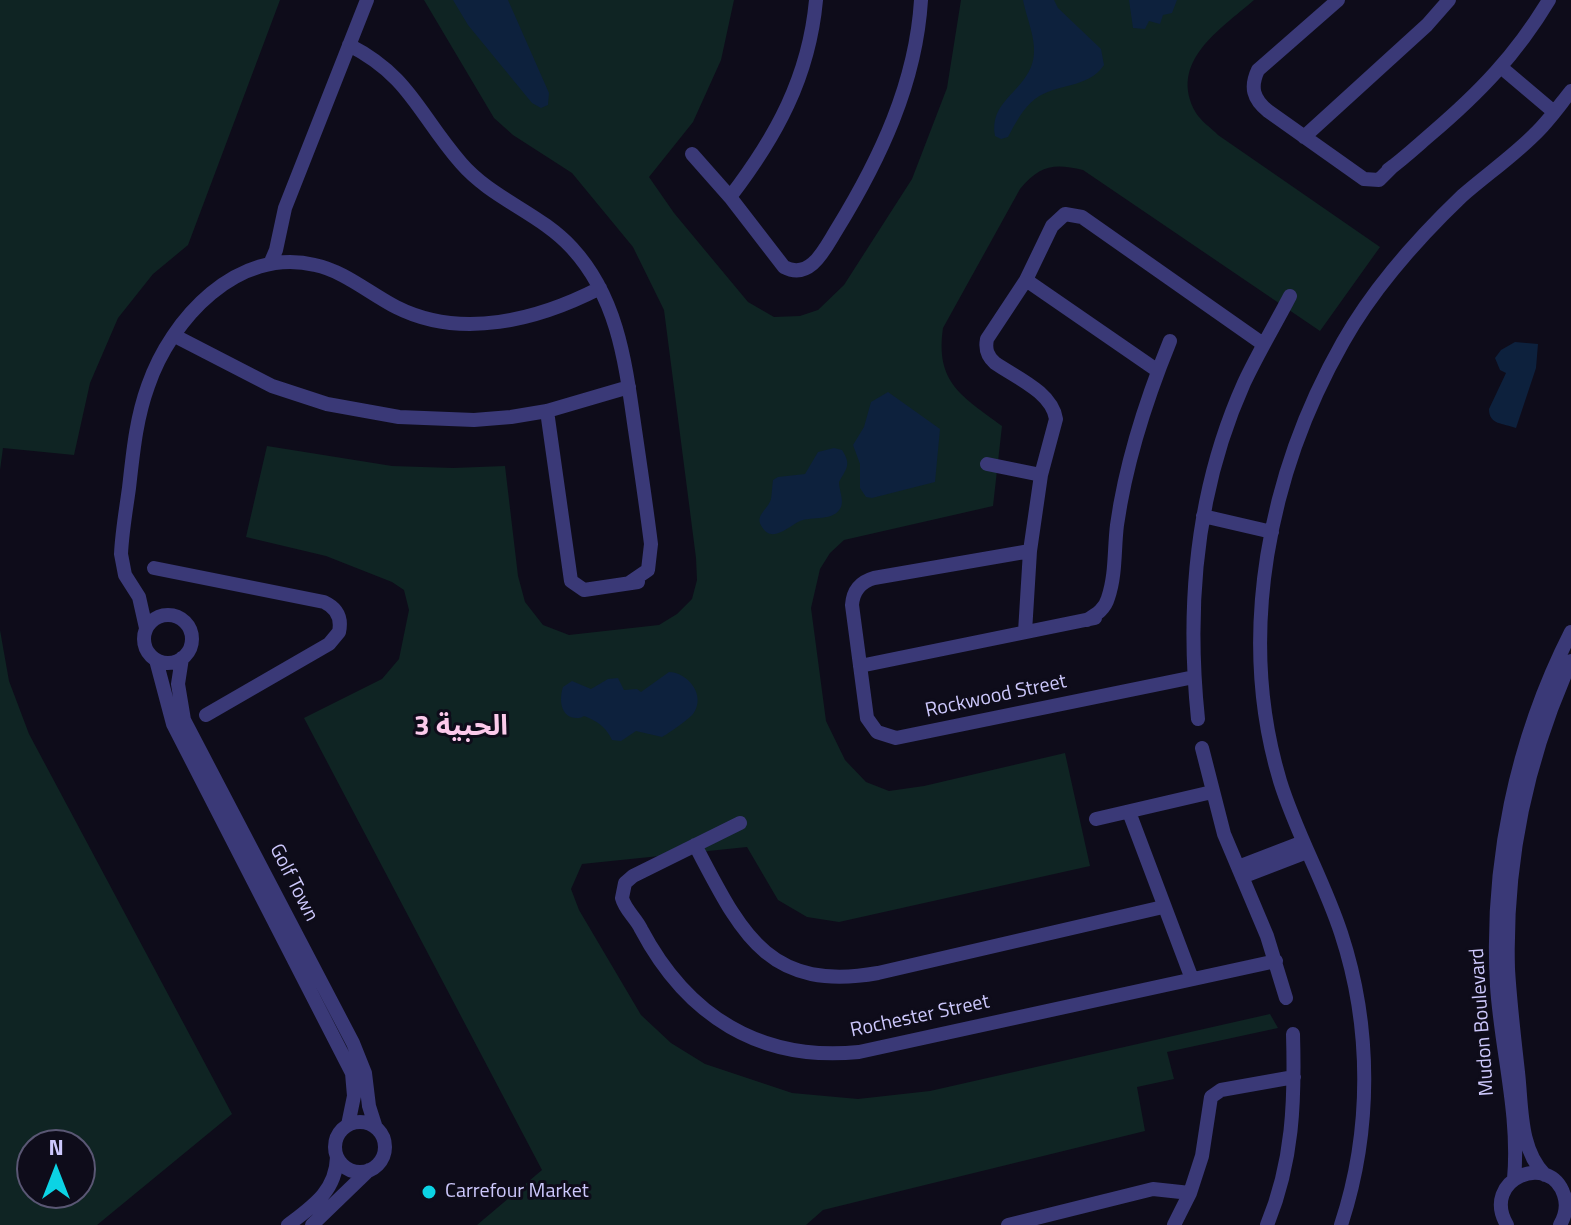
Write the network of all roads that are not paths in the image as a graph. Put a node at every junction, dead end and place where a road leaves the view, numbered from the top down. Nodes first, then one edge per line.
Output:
1 (367, 0) edge
2 (816, 0) edge
3 (921, 0) edge
4 (1338, 0) edge
5 (1449, 0) edge
6 (1549, 0) edge
7 (349, 45) junction
8 (1505, 64) junction
9 (1571, 91) edge
10 (1557, 108) junction
11 (1304, 137) junction
12 (692, 154) dead end
13 (730, 197) junction
14 (277, 245) junction
15 (287, 262) junction
16 (270, 264) junction
17 (1026, 280) junction
18 (600, 288) junction
19 (1290, 296) dead end
20 (178, 332) junction
21 (1170, 341) dead end
22 (1263, 344) junction
23 (1158, 371) junction
24 (629, 387) junction
25 (547, 411) junction
26 (987, 464) dead end
27 (1041, 475) junction
28 (1204, 512) junction
29 (1273, 527) junction
30 (1030, 551) junction
31 (154, 568) dead end
32 (139, 597) junction
33 (172, 615) junction
34 (146, 628) junction
35 (1025, 632) junction
36 (1571, 632) edge
37 (182, 658) junction
38 (156, 660) junction
39 (1571, 661) edge
40 (860, 666) junction
41 (1194, 677) junction
42 (206, 715) dead end
43 (1198, 719) dead end
44 (1202, 748) dead end
45 (1212, 792) junction
46 (1129, 812) junction
47 (1096, 819) dead end
48 (740, 823) dead end
49 (695, 845) junction
50 (1305, 847) junction
51 (1240, 872) junction
52 (1163, 907) junction
53 (1276, 961) junction
54 (1192, 979) junction
55 (1286, 998) dead end
56 (1293, 1034) dead end
57 (1294, 1077) junction
58 (348, 1125) junction
59 (376, 1128) junction
60 (337, 1157) junction
61 (369, 1170) junction
62 (1545, 1175) junction
63 (1514, 1179) junction
64 (1190, 1193) junction
65 (1568, 1200) edge
66 (1074, 1210) junction
67 (288, 1225) edge
68 (312, 1225) edge
69 (1008, 1225) edge
70 (1077, 1225) edge
71 (1174, 1225) edge
72 (1267, 1225) edge
73 (1341, 1225) edge
74 (1507, 1225) edge
75 (1560, 1225) edge

1 - 7 street
2 - 13 street
3 - 13 street
4 - 11 street
5 - 11 street
6 - 8 street
7 - 14 street
7 - 18 street
8 - 10 street
8 - 11 street
9 - 10 street
10 - 29 street
12 - 13 street
14 - 15 street
14 - 16 street
15 - 16 street
15 - 18 street
16 - 20 street
17 - 22 street
17 - 23 street
17 - 27 street
18 - 24 street
19 - 22 street
20 - 25 street
20 - 32 street
21 - 23 street
22 - 28 street
23 - 35 street
24 - 25 street
24 - 25 street
26 - 27 street
27 - 30 street
28 - 29 street
28 - 41 street
29 - 50 street
30 - 35 street
30 - 40 street, Rockwood Street
31 - 42 street
32 - 33 street
32 - 34 street
33 - 34 street
33 - 37 street
34 - 38 street
35 - 40 street
36 - 63 street, Mudon Boulevard
37 - 38 street
37 - 59 street, Golf Town
38 - 58 street, Golf Town
39 - 62 street, Mudon Boulevard
40 - 41 street, Rockwood Street
41 - 43 street
44 - 45 street
45 - 46 street
45 - 51 street
46 - 47 street
46 - 52 street
48 - 49 street, Rochester Street
49 - 52 street
49 - 54 street, Rochester Street
50 - 51 street
50 - 73 street
51 - 53 street
52 - 54 street
53 - 54 street, Rochester Street
53 - 55 street
56 - 57 street
57 - 64 street
57 - 72 street
58 - 59 street
58 - 60 street
59 - 61 street
60 - 61 street
60 - 67 street
61 - 68 street
62 - 63 street
62 - 65 street, Mudon Boulevard
63 - 74 street, Mudon Boulevard
64 - 66 street
64 - 71 street
65 - 75 street
66 - 69 street
66 - 70 street

